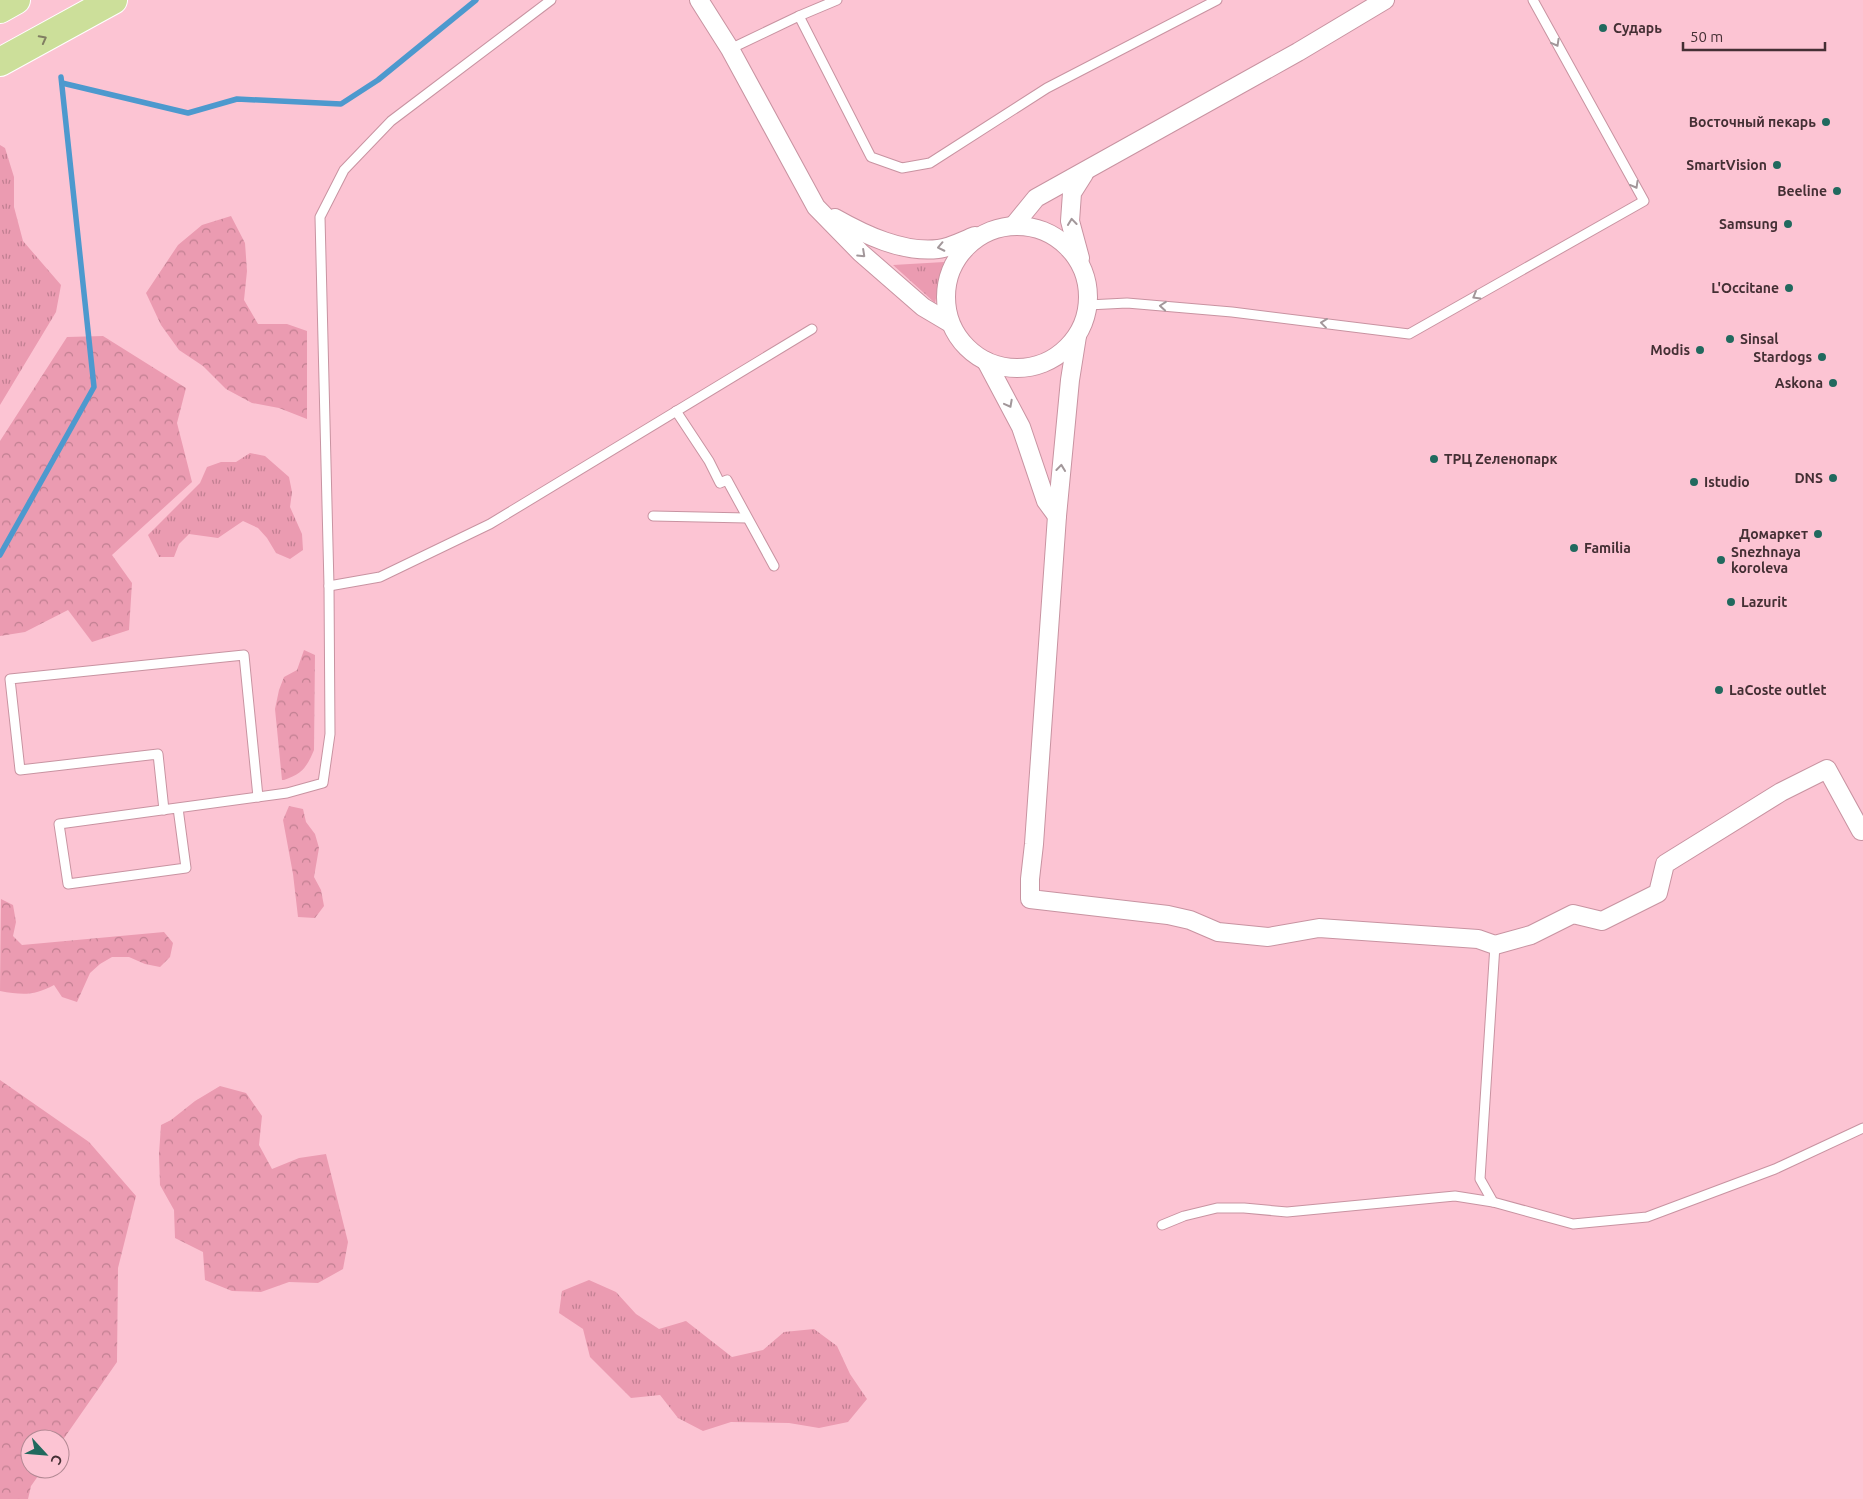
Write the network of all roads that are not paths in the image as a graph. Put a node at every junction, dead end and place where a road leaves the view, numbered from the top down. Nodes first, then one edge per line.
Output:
1 (16, 0) edge
2 (113, 0) edge
3 (551, 0) edge
4 (699, 0) edge
5 (837, 0) edge
6 (1216, 0) edge
7 (1385, 0) edge
8 (1533, 0) edge
9 (0, 8) edge
10 (799, 16) junction
11 (730, 49) junction
12 (0, 62) edge
13 (1086, 171) junction
14 (816, 207) junction
15 (1014, 225) junction
16 (988, 232) junction
17 (1083, 269) junction
18 (1088, 305) junction
19 (950, 323) junction
20 (812, 329) dead end
21 (1077, 336) junction
22 (986, 361) junction
23 (676, 411) junction
24 (653, 516) dead end
25 (1057, 516) junction
26 (747, 518) junction
27 (774, 566) dead end
28 (329, 586) junction
29 (258, 797) junction
30 (178, 808) junction
31 (164, 810) junction
32 (1863, 830) edge
33 (1495, 945) junction
34 (1863, 1128) edge
35 (1493, 1202) junction
36 (1162, 1225) dead end

1 - 9 highway
12 -> 2 highway
3 - 28 lane
4 - 11 street
5 - 10 lane
6 - 10 lane
7 - 13 street
8 -> 18 lane
10 - 11 lane
11 - 14 street
13 - 15 street
17 -> 13 street
16 -> 14 street
14 -> 19 street
15 - 16 street
15 - 17 street
16 - 19 street
17 - 18 street
18 - 21 street
19 - 22 street
20 - 23 lane
21 - 22 street
25 -> 21 street
22 -> 25 street
23 - 26 lane
23 - 28 lane
24 - 26 lane
25 - 33 street
26 - 27 lane
28 - 29 lane
29 - 30 lane
29 - 31 lane
30 - 31 lane
30 - 31 lane
32 - 33 street
33 - 35 lane
34 - 35 lane
35 - 36 lane

